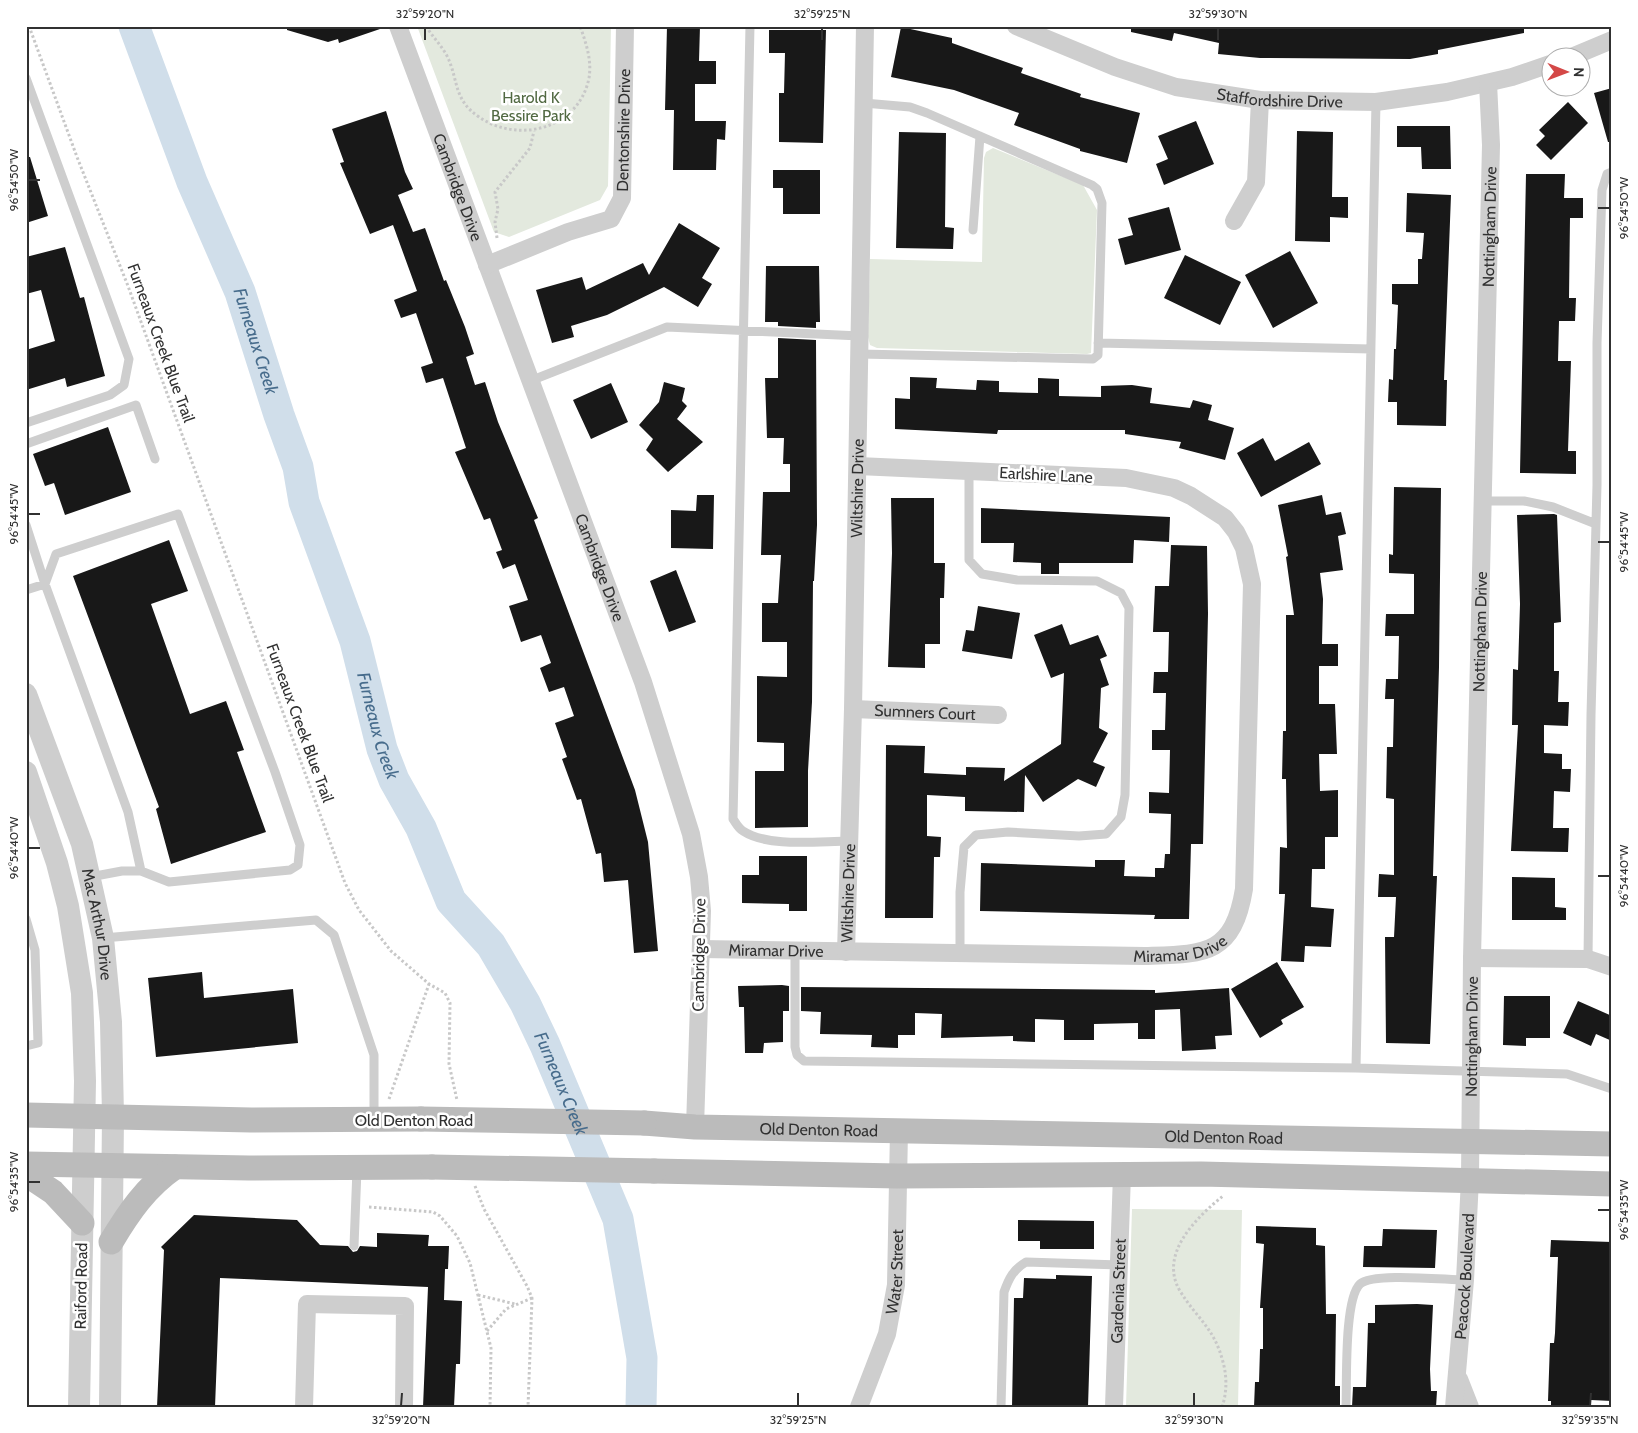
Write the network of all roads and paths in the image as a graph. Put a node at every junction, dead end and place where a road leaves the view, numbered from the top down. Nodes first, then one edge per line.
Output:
1 (29, 26) edge
2 (398, 26) edge
3 (426, 26) edge
4 (580, 26) edge
5 (625, 26) edge
6 (750, 26) edge
7 (865, 26) edge
8 (1016, 26) edge
9 (1612, 40) edge
10 (1590, 49) edge
11 (1540, 67) edge
12 (26, 78) edge
13 (1488, 83) junction
14 (1260, 100) junction
15 (1376, 102) junction
16 (864, 103) junction
17 (534, 131) junction
18 (980, 136) junction
19 (1612, 172) edge
20 (1234, 221) dead end
21 (973, 230) dead end
22 (497, 238) dead end
23 (487, 265) junction
24 (744, 329) junction
25 (860, 336) junction
26 (1098, 343) junction
27 (1371, 349) junction
28 (860, 354) junction
29 (530, 381) junction
30 (26, 423) edge
31 (26, 444) edge
32 (155, 459) dead end
33 (858, 466) junction
34 (968, 471) junction
35 (1483, 501) junction
36 (1225, 518) joint
37 (1596, 524) junction
38 (26, 525) edge
39 (44, 584) junction
40 (26, 590) edge
41 (26, 694) edge
42 (853, 709) junction
43 (998, 715) dead end
44 (26, 772) edge
45 (32, 805) edge
46 (850, 841) junction
47 (141, 871) junction
48 (90, 877) junction
49 (26, 919) edge
50 (103, 938) junction
51 (701, 949) junction
52 (796, 951) junction
53 (846, 952) junction
54 (960, 953) junction
55 (1472, 958) junction
56 (1588, 959) junction
57 (1612, 967) edge
58 (429, 984) junction
59 (26, 1046) edge
60 (1356, 1068) junction
61 (1471, 1070) junction
62 (1612, 1089) edge
63 (457, 1102) dead end
64 (26, 1115) edge
65 (85, 1115) junction
66 (113, 1116) junction
67 (374, 1119) junction
68 (695, 1127) junction
69 (898, 1131) junction
70 (1471, 1141) junction
71 (1612, 1144) edge
72 (26, 1164) edge
73 (84, 1165) junction
74 (112, 1165) junction
75 (175, 1167) junction
76 (357, 1168) junction
77 (26, 1174) edge
78 (1122, 1174) junction
79 (898, 1176) junction
80 (474, 1179) dead end
81 (1470, 1179) junction
82 (1612, 1184) edge
83 (1227, 1192) dead end
84 (369, 1207) dead end
85 (82, 1223) junction
86 (111, 1242) junction
87 (354, 1246) dead end
88 (1120, 1265) junction
89 (1466, 1280) junction
90 (478, 1295) junction
91 (532, 1298) junction
92 (515, 1304) junction
93 (487, 1332) junction
94 (1458, 1374) junction
95 (79, 1407) edge
96 (110, 1407) edge
97 (304, 1407) edge
98 (404, 1407) edge
99 (490, 1407) edge
100 (528, 1407) edge
101 (859, 1407) edge
102 (1001, 1407) edge
103 (1114, 1407) edge
104 (1222, 1407) edge
105 (1346, 1407) edge
106 (1454, 1407) edge
107 (1470, 1407) edge

1 - 58 path, Furneaux Creek Blue Trail
2 - 23 street, Cambridge Drive
3 - 17 path
4 - 17 path
5 - 23 street, Dentonshire Drive
6 - 24 lane
7 - 16 street, Wiltshire Drive
8 - 14 street, Staffordshire Drive
9 - 10 street
11 - 13 street, Staffordshire Drive
12 - 30 lane
13 - 15 street, Staffordshire Drive
13 - 35 street, Nottingham Drive
14 - 15 street, Staffordshire Drive
14 - 20 street
15 - 27 lane
16 - 18 lane
16 - 25 street, Wiltshire Drive
17 - 22 path
18 - 21 lane
18 - 26 lane
19 - 37 lane
23 - 29 street, Cambridge Drive
24 - 25 lane
24 - 29 lane
24 - 46 lane
25 - 28 street, Wiltshire Drive
26 - 27 lane
26 - 28 lane
27 - 60 lane
28 - 33 street, Wiltshire Drive
29 - 51 street, Cambridge Drive
31 - 32 lane
33 - 34 street, Earlshire Lane
33 - 42 street, Wiltshire Drive
34 - 36 street, Earlshire Lane
34 - 54 lane
35 - 37 lane
35 - 55 street, Nottingham Drive
36 - 54 street, Miramar Drive
37 - 56 lane
38 - 39 lane
39 - 40 lane
39 - 47 lane
39 - 47 lane
41 - 48 street, Mac Arthur Drive
42 - 43 street, Sumners Court
42 - 46 street, Wiltshire Drive
44 - 45 street, Mac Arthur Drive
45 - 65 street, Mac Arthur Drive
46 - 53 street, Wiltshire Drive
47 - 48 lane
48 - 50 street, Mac Arthur Drive
49 - 59 lane
50 - 66 street, Mac Arthur Drive
50 - 67 lane
51 - 52 street, Miramar Drive
51 - 68 street, Cambridge Drive
52 - 53 street, Miramar Drive
52 - 60 lane
53 - 54 street, Miramar Drive
55 - 56 street
55 - 61 street, Nottingham Drive
56 - 57 street
58 - 63 path, Furneaux Creek Blue Trail
58 - 67 path
60 - 61 lane
61 - 62 lane
61 - 70 street, Nottingham Drive
64 - 65 main road, Old Denton Road
65 - 66 main road, Old Denton Road
65 - 73 street, Mac Arthur Drive
66 - 67 main road, Old Denton Road
66 - 74 street, Mac Arthur Drive
67 - 68 main road, Old Denton Road, bridge
68 - 69 main road, Old Denton Road
69 - 70 main road, Old Denton Road
69 - 79 street, Water Street
70 - 71 main road, Old Denton Road
70 - 81 street, Nottingham Drive
72 - 73 main road
73 - 74 main road
73 - 85 street, Raiford Road
74 - 75 main road
74 - 86 street, Raiford Road
75 - 76 main road
75 - 86 main road
76 - 79 main road, bridge
76 - 87 lane
77 - 85 main road
78 - 79 main road
78 - 81 main road
78 - 88 street, Gardenia Street
79 - 101 street, Water Street
80 - 91 path
81 - 82 main road
81 - 89 street, Peacock Boulevard
83 - 104 path
84 - 90 path
85 - 95 street, Raiford Road
86 - 96 street, Raiford Road
88 - 102 lane
88 - 103 street, Gardenia Street
89 - 94 street, Peacock Boulevard
89 - 105 lane
90 - 92 path
90 - 93 path
91 - 92 path
91 - 100 path
92 - 93 path
93 - 99 path
94 - 106 street, Peacock Boulevard
94 - 107 street, Peacock Boulevard
97 - 98 street

